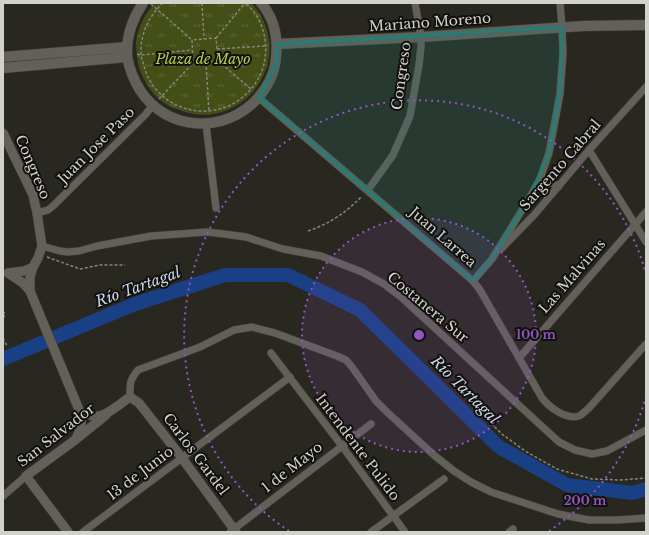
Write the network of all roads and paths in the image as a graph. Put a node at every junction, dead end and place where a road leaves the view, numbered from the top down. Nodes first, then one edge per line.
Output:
1 (142, 3) edge
2 (150, 3) edge
3 (163, 3) edge
4 (202, 3) edge
5 (245, 3) edge
6 (261, 3) edge
7 (415, 3) edge
8 (560, 3) edge
9 (157, 9) junction
10 (646, 18) edge
11 (646, 25) edge
12 (584, 26) junction
13 (562, 27) junction
14 (421, 37) junction
15 (216, 38) junction
16 (204, 39) junction
17 (192, 40) junction
18 (277, 44) junction
19 (266, 46) junction
20 (217, 49) junction
21 (192, 50) junction
22 (127, 52) junction
23 (141, 55) junction
24 (3, 57) edge
25 (218, 61) junction
26 (206, 62) junction
27 (193, 63) junction
28 (3, 68) edge
29 (646, 87) edge
30 (251, 89) junction
31 (162, 95) junction
32 (259, 98) junction
33 (152, 106) junction
34 (209, 111) junction
35 (206, 124) junction
36 (3, 133) edge
37 (589, 150) junction
38 (540, 179) junction
39 (559, 186) junction
40 (368, 190) junction
41 (216, 208) dead end
42 (646, 212) edge
43 (37, 213) junction
44 (635, 224) junction
45 (308, 231) dead end
46 (646, 242) edge
47 (40, 253) junction
48 (492, 258) junction
49 (125, 264) dead end
50 (33, 267) junction
51 (6, 273) edge
52 (473, 281) junction
53 (30, 291) junction
54 (3, 311) edge
55 (3, 319) edge
56 (3, 338) edge
57 (646, 344) edge
58 (7, 346) dead end
59 (271, 353) dead end
60 (518, 358) junction
61 (290, 377) junction
62 (130, 397) junction
63 (80, 412) junction
64 (108, 412) junction
65 (480, 413) dead end
66 (371, 424) dead end
67 (646, 430) edge
68 (75, 440) junction
69 (342, 446) junction
70 (182, 458) junction
71 (26, 476) junction
72 (646, 478) edge
73 (444, 479) dead end
74 (3, 496) edge
75 (393, 516) junction
76 (646, 518) edge
77 (233, 531) edge
78 (68, 532) edge
79 (83, 532) edge
80 (371, 532) edge
81 (405, 532) edge

1 - 22 main road
2 - 9 path
3 - 9 path
4 - 16 path
5 - 15 path
5 - 19 path
6 - 18 main road
7 - 14 street, Congreso
8 - 13 street
9 - 17 path
9 - 23 path
10 - 12 main road, Mariano Moreno
11 - 12 main road, Mariano Moreno
12 - 13 main road, Mariano Moreno
13 - 14 main road, Mariano Moreno
13 - 38 street
14 - 18 main road, Mariano Moreno
14 - 40 street, Congreso
15 - 16 path
15 - 20 path
16 - 17 path
17 - 21 path
18 - 32 main road
19 - 20 path
19 - 30 path
20 - 25 path
21 - 23 path
21 - 27 path
22 - 23 path
22 - 24 main road
22 - 28 main road
22 - 33 main road
23 - 31 path
25 - 26 path
25 - 30 path
26 - 27 path
26 - 34 path
27 - 31 path
29 - 37 street, Sargento Cabral
30 - 34 path
31 - 33 path
31 - 34 path
32 - 35 main road
32 - 40 street, Juan Larrea
33 - 35 main road
33 - 43 street, Juan Jose Paso
35 - 41 street
36 - 43 street, Congreso
37 - 39 street, Sargento Cabral
37 - 44 street
38 - 39 street
38 - 48 street
39 - 48 street, Sargento Cabral
40 - 45 path
40 - 52 street, Juan Larrea
42 - 44 street, Las Malvinas
43 - 47 street, Congreso
44 - 46 street
44 - 60 street, Las Malvinas
47 - 49 path
47 - 50 street
47 - 67 street, Costanera Sur
48 - 52 street
50 - 51 street
50 - 53 street
51 - 53 street
52 - 60 street, Juan Larrea
53 - 63 street
54 - 55 path
56 - 58 path
57 - 60 street, Juan Larrea
59 - 61 street, Intendente Pulido
61 - 69 street, Intendente Pulido
61 - 70 street, 13 de Junio
62 - 64 street, San Salvador
62 - 70 street, Carlos Gardel
62 - 76 street
63 - 64 street
63 - 68 street
64 - 68 street, San Salvador
65 - 72 path
66 - 69 street, 1 de Mayo
68 - 71 street, San Salvador
69 - 75 street, Intendente Pulido
69 - 77 street, 1 de Mayo
70 - 77 street, Carlos Gardel
70 - 79 street, 13 de Junio
71 - 74 street, San Salvador
71 - 78 street
73 - 75 street
75 - 80 street
75 - 81 street, Intendente Pulido

